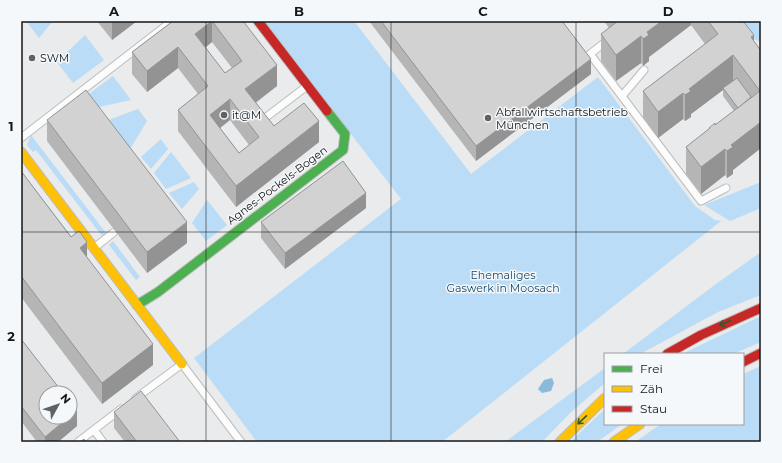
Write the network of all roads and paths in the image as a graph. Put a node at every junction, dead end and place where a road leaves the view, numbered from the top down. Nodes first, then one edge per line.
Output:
1 (172, 21) edge
2 (258, 21) edge
3 (615, 35) edge
4 (644, 70) dead end
5 (307, 86) junction
6 (622, 96) junction
7 (265, 118) edge
8 (21, 138) edge
9 (21, 152) edge
10 (726, 188) dead end
11 (113, 234) dead end
12 (94, 249) junction
13 (137, 305) junction
14 (761, 308) edge
15 (669, 353) edge
16 (761, 353) edge
17 (744, 362) edge
18 (182, 364) junction
19 (604, 399) edge
20 (639, 425) edge
21 (94, 430) junction
22 (78, 442) edge
23 (103, 442) edge
24 (241, 442) edge
25 (560, 442) edge
26 (614, 442) edge

1 - 8 lane
2 - 5 main road, Agnes-Pockels-Bogen
3 - 6 lane
4 - 6 lane
5 - 7 lane
5 - 13 main road, Agnes-Pockels-Bogen
6 - 10 lane
9 - 12 main road
11 - 12 lane
12 - 13 main road
13 - 18 main road
14 -> 15 main road
16 - 17 main road
18 - 21 lane
18 - 24 lane
19 -> 25 main road
20 - 26 main road
21 - 22 lane
21 - 23 lane

